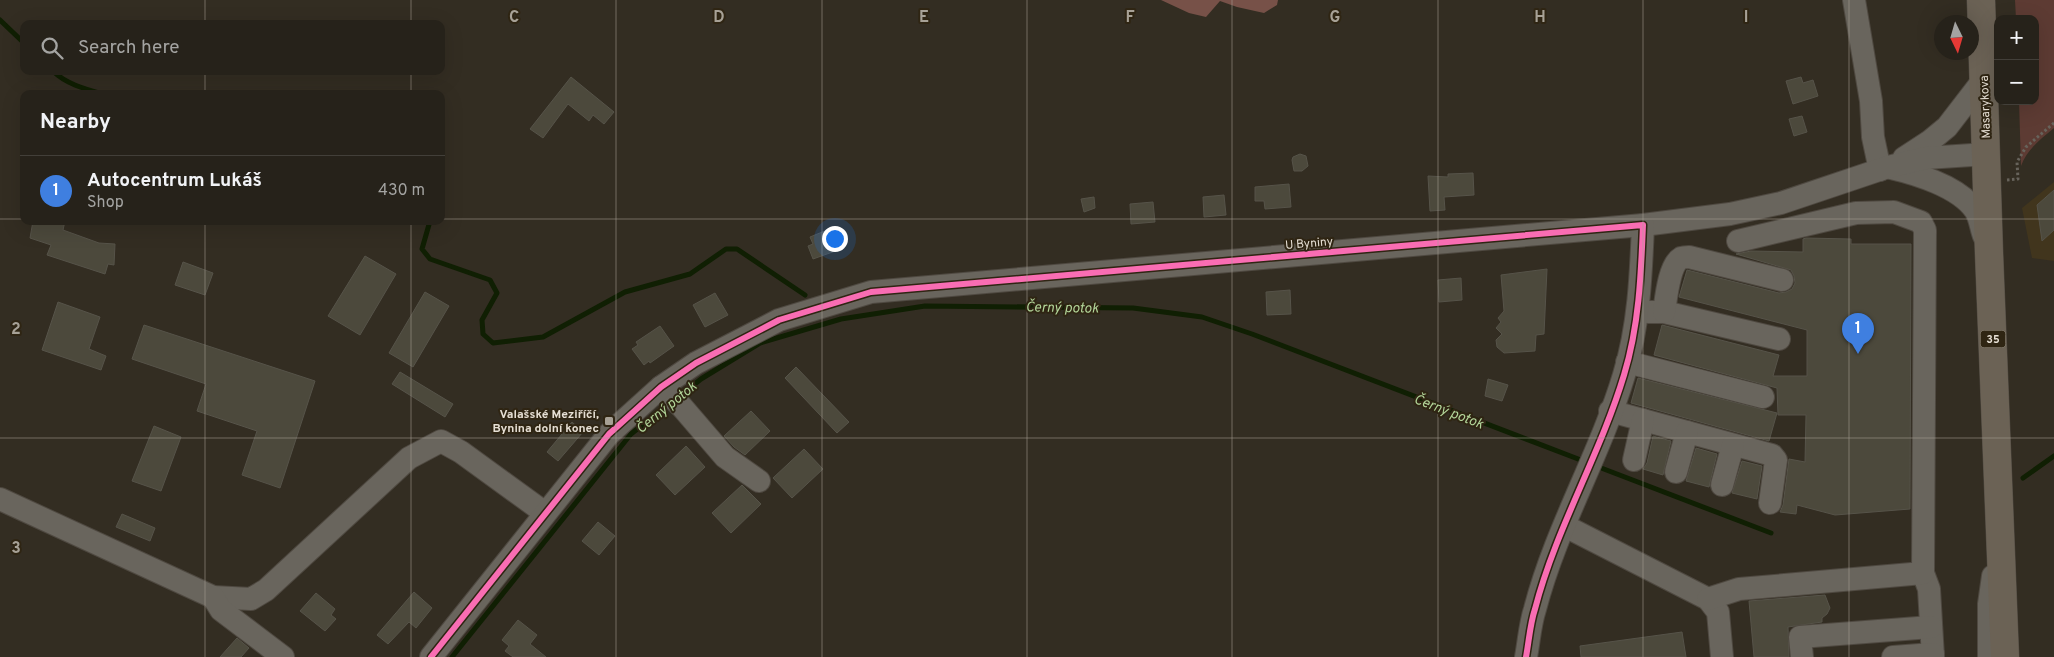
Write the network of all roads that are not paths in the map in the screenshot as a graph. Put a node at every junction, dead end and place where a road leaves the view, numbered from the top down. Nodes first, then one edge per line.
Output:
1 (1854, 0) edge
2 (1981, 0) edge
3 (1984, 79) junction
4 (1987, 154) junction
5 (1884, 169) junction
6 (1838, 184) junction
7 (1848, 214) junction
8 (1643, 225) junction
9 (1738, 242) dead end
10 (1989, 253) junction
11 (1782, 280) dead end
12 (1637, 312) junction
13 (1664, 312) junction
14 (1779, 339) dead end
15 (1627, 362) junction
16 (670, 396) junction
17 (1763, 397) dead end
18 (1610, 411) junction
19 (1643, 420) junction
20 (1687, 432) junction
21 (1733, 445) junction
22 (1634, 460) dead end
23 (1676, 472) dead end
24 (759, 481) dead end
25 (1722, 485) dead end
26 (0, 499) edge
27 (1770, 503) dead end
28 (545, 513) junction
29 (2000, 518) junction
30 (1565, 526) junction
31 (1923, 573) junction
32 (214, 597) junction
33 (1708, 599) junction
34 (1931, 627) junction
35 (1933, 656) edge
36 (283, 657) edge
37 (431, 657) edge
38 (1526, 657) edge
39 (1722, 657) edge
40 (1802, 657) edge
41 (1893, 657) edge
42 (1989, 657) edge
43 (2005, 657) edge

1 - 5 street
2 - 3 main road, Masarykova / 35
3 - 4 main road, Masarykova / 35
3 - 5 street
4 - 5 street
4 - 10 main road, 35
5 - 6 street, U Byniny
5 - 10 street
6 - 7 street
6 - 8 street, U Byniny
7 - 9 street
7 - 31 street
8 - 12 street
8 - 16 street, U Byniny
10 - 29 main road, 35
11 - 13 street
12 - 13 street
12 - 15 street
13 - 14 street
15 - 17 street
15 - 18 street
16 - 24 street
16 - 28 street, U Byniny
18 - 19 street
18 - 30 street
19 - 20 street
19 - 22 street
20 - 21 street
20 - 23 street
21 - 25 street
21 - 27 street
26 - 32 street
28 - 32 street
28 - 37 street, U Byniny
29 - 42 street
29 - 43 main road, 35
30 - 33 street
30 - 38 street
31 - 33 street
31 - 34 street
32 - 36 street
33 - 39 street
34 - 35 street
34 - 40 street
35 - 41 street

